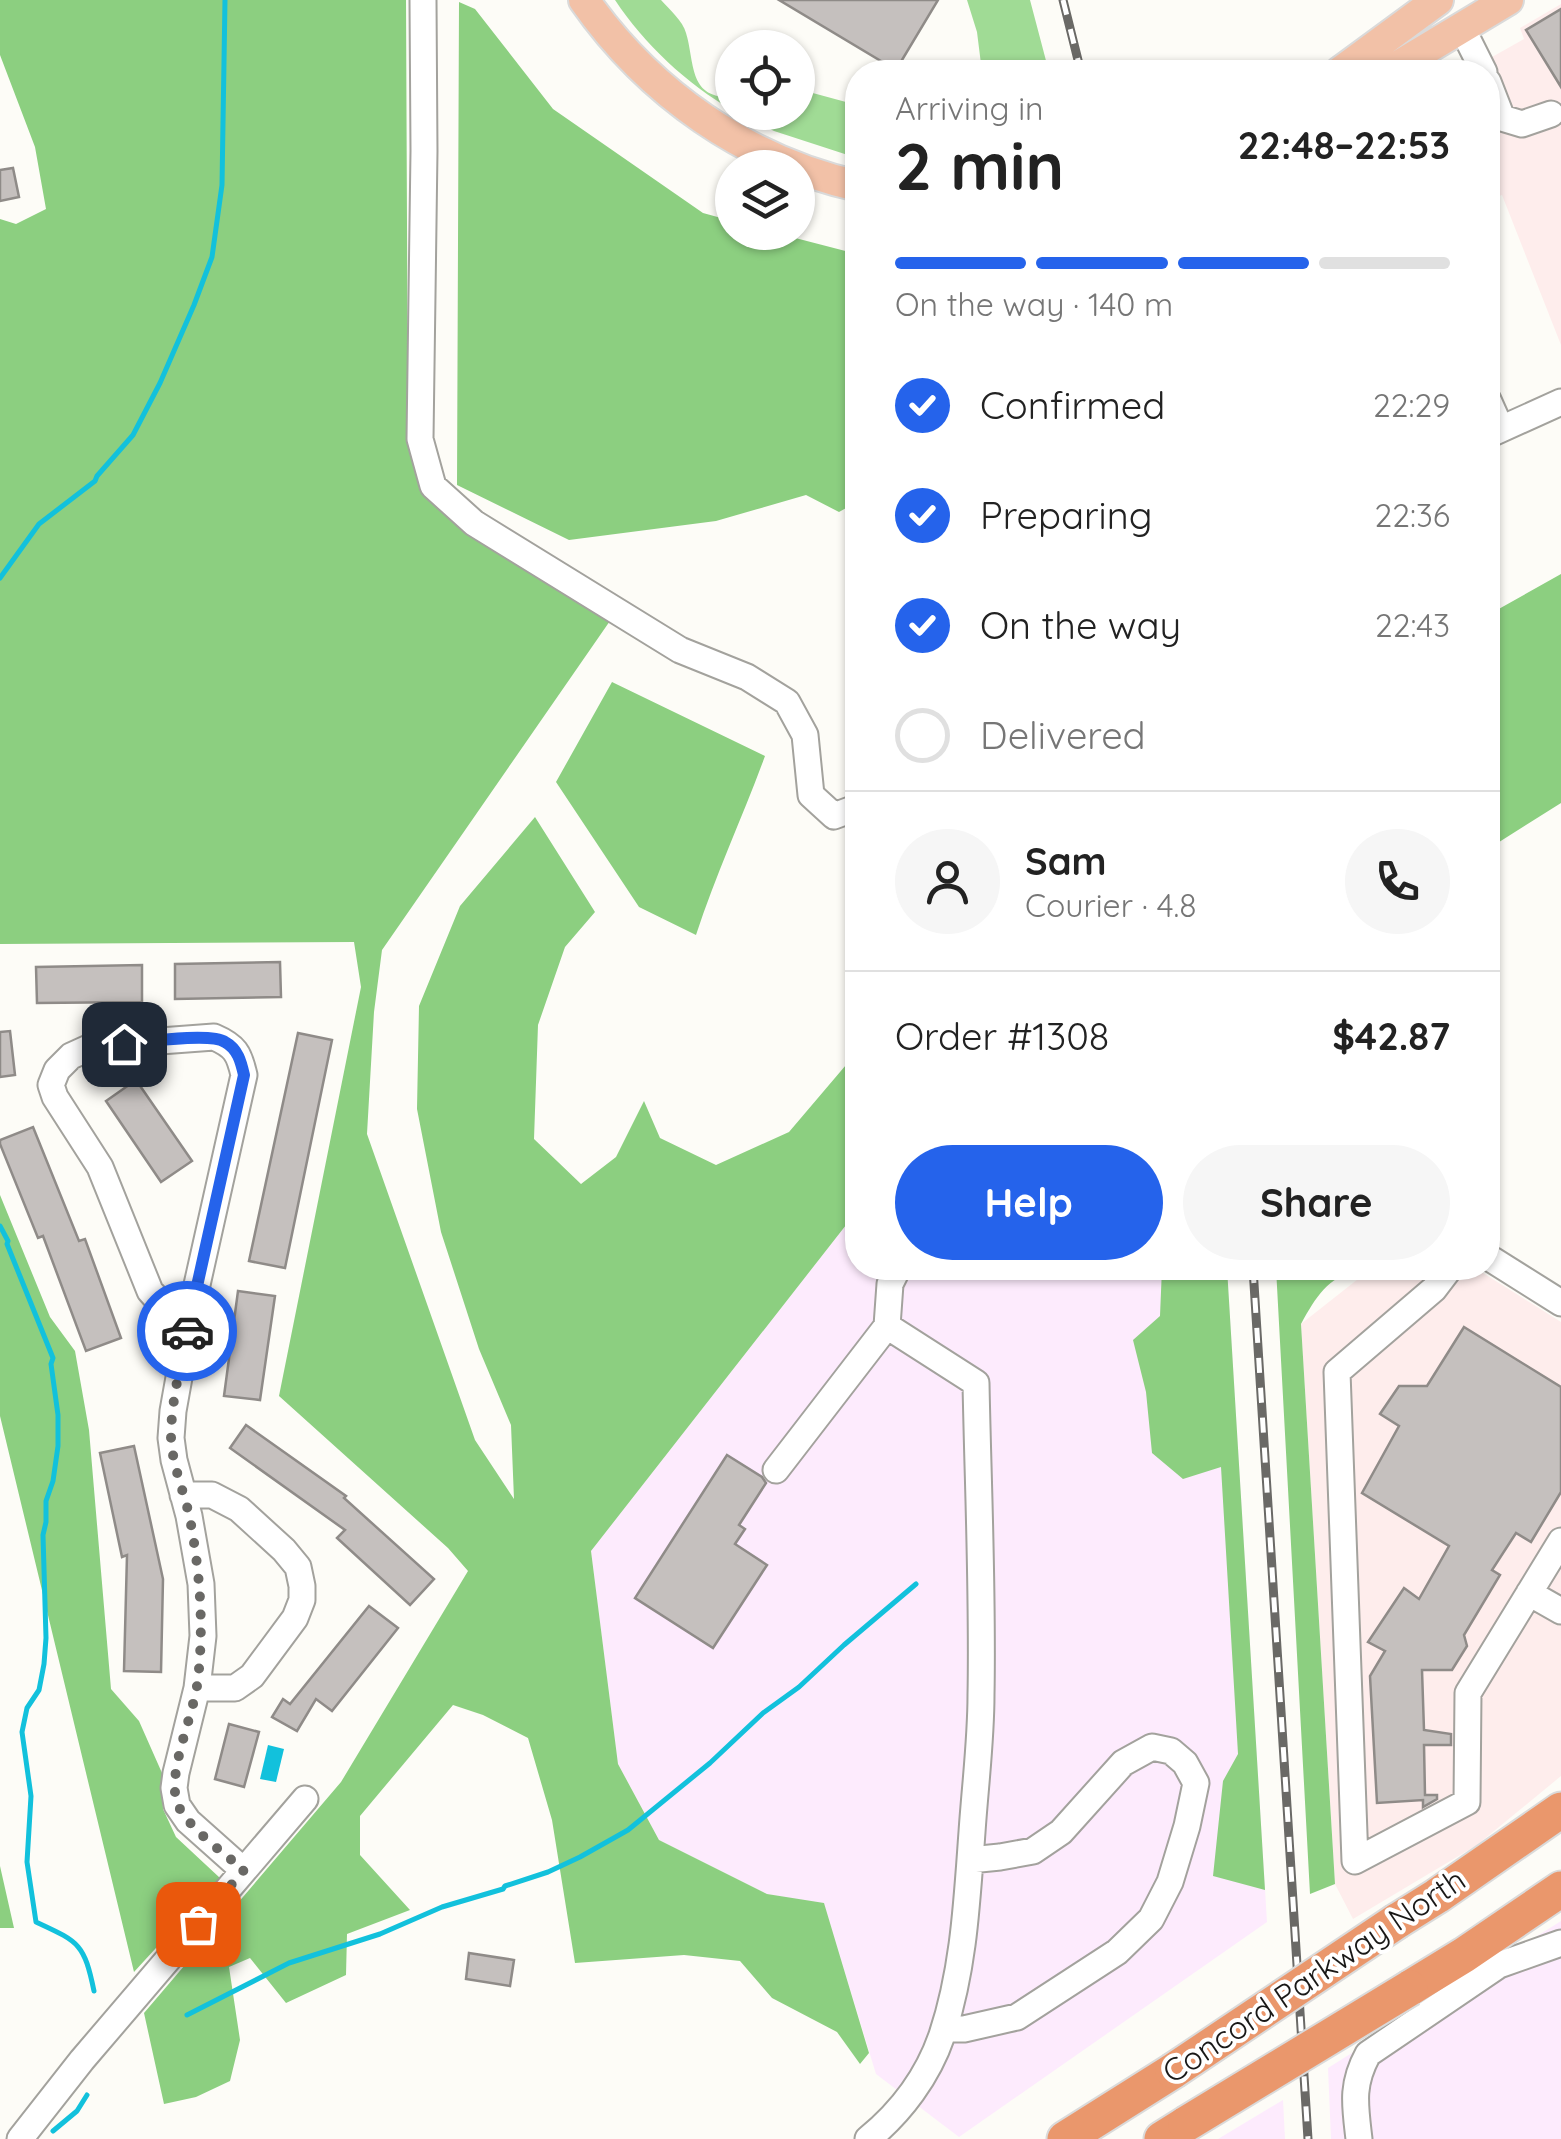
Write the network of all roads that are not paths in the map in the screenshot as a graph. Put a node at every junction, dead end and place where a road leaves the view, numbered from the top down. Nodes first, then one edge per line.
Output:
1 (423, 0) edge
2 (584, 0) edge
3 (1438, 0) edge
4 (1508, 0) edge
5 (1462, 28) junction
6 (1356, 60) edge
7 (1408, 60) edge
8 (1478, 60) edge
9 (1500, 113) edge
10 (1551, 114) dead end
11 (845, 182) edge
12 (1561, 402) edge
13 (1500, 429) edge
14 (845, 812) edge
15 (1500, 1265) edge
16 (892, 1280) edge
17 (1441, 1280) edge
18 (1561, 1303) edge
19 (190, 1316) junction
20 (887, 1326) junction
21 (776, 1470) dead end
22 (183, 1495) junction
23 (1561, 1542) edge
24 (1529, 1593) junction
25 (1561, 1611) edge
26 (197, 1688) junction
27 (304, 1798) dead end
28 (1561, 1810) edge
29 (970, 1860) junction
30 (244, 1870) junction
31 (1561, 1889) edge
32 (1561, 1943) edge
33 (944, 2029) junction
34 (1174, 2131) edge
35 (20, 2139) edge
36 (868, 2139) edge
37 (1065, 2139) edge
38 (1359, 2139) edge

1 - 14 street
2 - 11 main road
3 - 6 main road
4 - 5 main road
5 - 7 main road
5 - 8 street
9 - 10 street
12 - 13 street
15 - 18 street
16 - 20 street
17 - 24 street
19 - 19 street
19 - 22 street
20 - 21 street
20 - 29 street
22 - 26 street
22 - 26 street
23 - 24 street
24 - 25 street
26 - 30 street
27 - 30 street
28 - 37 highway, Concord Parkway North, bridge
29 - 33 street
29 - 33 street
30 - 35 street
31 - 34 highway, Concord Parkway North, bridge
32 - 38 street
33 - 36 street

